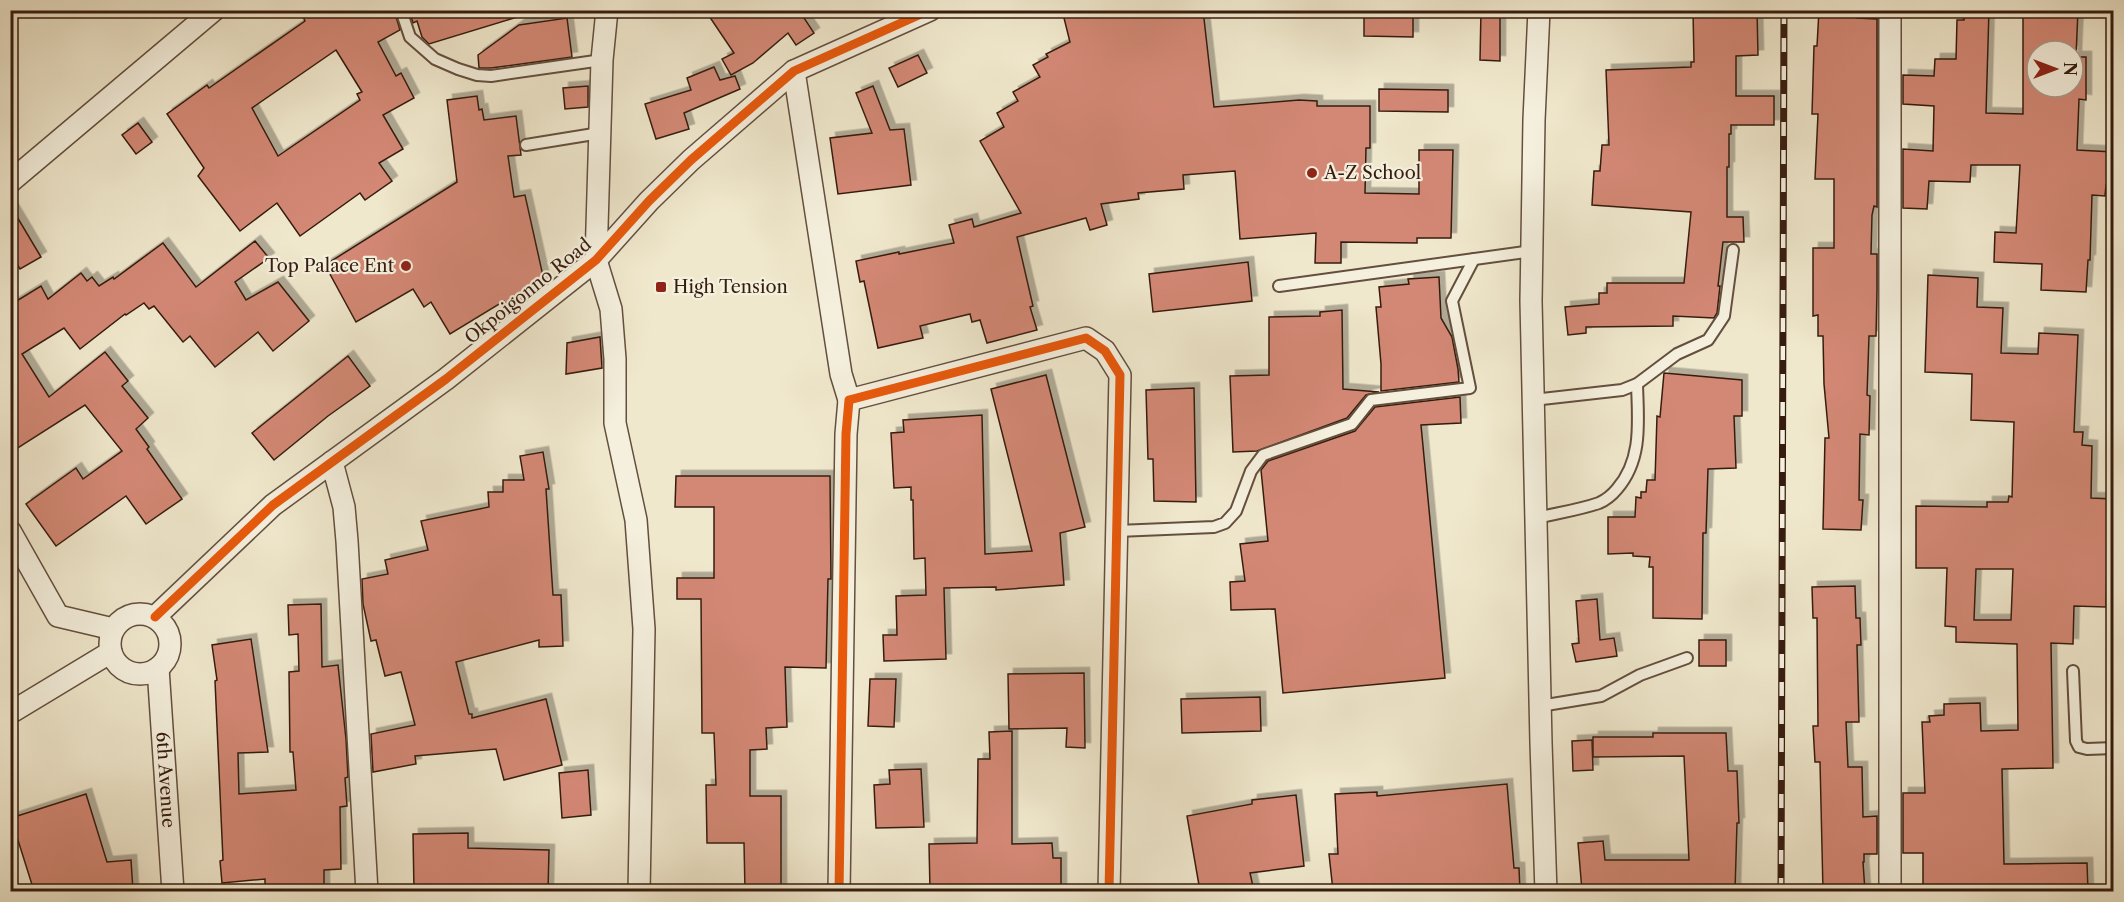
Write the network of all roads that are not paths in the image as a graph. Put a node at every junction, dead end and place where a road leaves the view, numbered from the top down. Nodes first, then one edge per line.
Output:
1 (214, 10) edge
2 (400, 10) edge
3 (607, 10) edge
4 (930, 10) edge
5 (1539, 10) edge
6 (1890, 10) edge
7 (602, 60) junction
8 (794, 71) junction
9 (600, 133) junction
10 (526, 146) dead end
11 (10, 182) edge
12 (1733, 250) dead end
13 (1532, 251) junction
14 (1474, 259) junction
15 (596, 260) junction
16 (1279, 286) dead end
17 (1637, 384) junction
18 (849, 400) junction
19 (1533, 400) junction
20 (332, 462) junction
21 (1537, 518) junction
22 (10, 531) edge
23 (1117, 531) junction
24 (155, 617) junction
25 (113, 629) junction
26 (111, 652) junction
27 (1688, 658) dead end
28 (159, 668) junction
29 (2073, 671) dead end
30 (1540, 706) junction
31 (10, 713) edge
32 (2114, 748) edge
33 (172, 891) edge
34 (367, 891) edge
35 (639, 891) edge
36 (839, 891) edge
37 (1109, 891) edge
38 (1546, 891) edge
39 (1890, 891) edge

1 - 11 street
2 - 7 lane
3 - 7 street
4 - 8 street, Okpoigonno Road
5 - 13 street
6 - 39 street
7 - 9 street
8 - 15 street, Okpoigonno Road
8 - 18 street
9 - 10 lane
9 - 15 street
12 - 17 lane
13 - 14 lane
13 - 19 street
14 - 16 lane
14 - 23 lane
15 - 20 street, Okpoigonno Road
15 - 35 street
17 - 19 lane
17 - 21 lane
18 - 23 street
18 - 36 street
19 - 21 street
20 - 24 street, Okpoigonno Road
20 - 34 street
21 - 30 street
22 - 25 street
23 - 37 street
24 - 25 street
24 - 28 street, 6th Avenue
25 - 26 street
26 - 28 street
26 - 31 street
27 - 30 lane
28 - 33 street, 6th Avenue
29 - 32 lane
30 - 38 street

